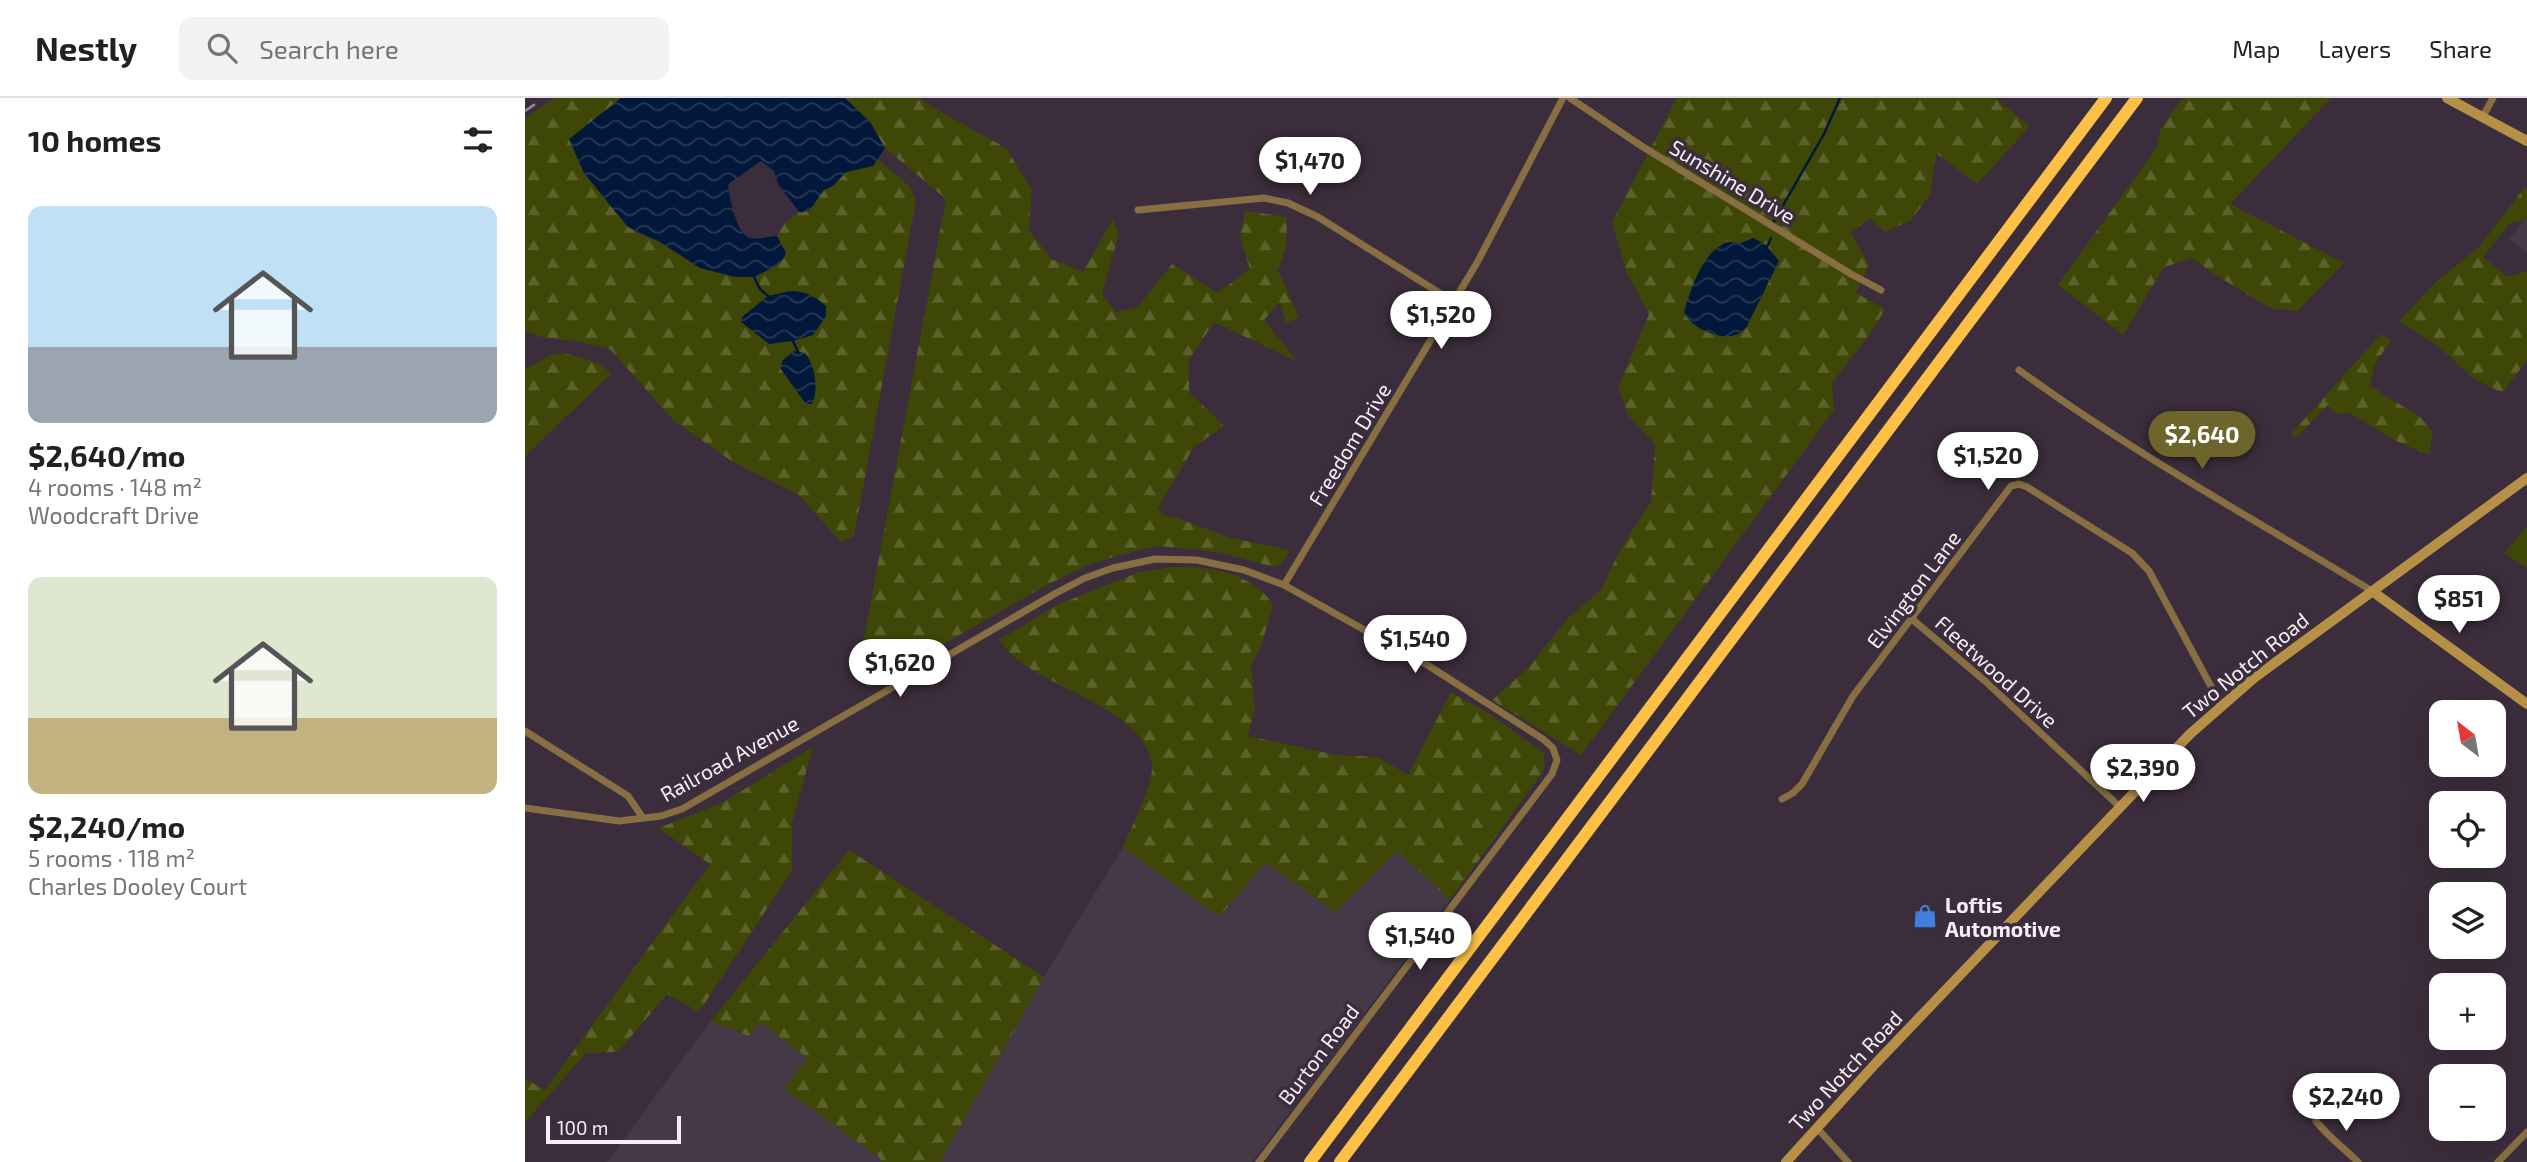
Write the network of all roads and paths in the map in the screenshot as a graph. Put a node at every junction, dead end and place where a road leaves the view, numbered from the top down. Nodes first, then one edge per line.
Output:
1 (1563, 98) edge
2 (1570, 98) edge
3 (2106, 98) edge
4 (2137, 98) edge
5 (2447, 98) edge
6 (2493, 98) edge
7 (2483, 116) junction
8 (2527, 141) edge
9 (1138, 210) dead end
10 (1881, 290) dead end
11 (1454, 302) junction
12 (2019, 370) dead end
13 (2527, 478) edge
14 (1284, 585) junction
15 (2372, 591) junction
16 (1912, 619) junction
17 (2527, 704) edge
18 (2221, 705) junction
19 (525, 731) edge
20 (1556, 766) joint
21 (1781, 799) dead end
22 (2120, 807) junction
23 (525, 808) edge
24 (643, 818) junction
25 (2316, 1121) dead end
26 (1817, 1128) junction
27 (2527, 1132) edge
28 (1259, 1162) edge
29 (1310, 1162) edge
30 (1340, 1162) edge
31 (1786, 1162) edge
32 (1848, 1162) edge
33 (2358, 1162) edge
34 (2498, 1162) edge

1 - 11 street, Freedom Drive
2 - 10 street, Sunshine Drive
3 - 29 highway
4 - 30 highway
5 - 7 street
6 - 7 street
7 - 8 street
9 - 11 street
11 - 14 street, Freedom Drive
12 - 15 street
13 - 15 street, Two Notch Road
14 - 20 street, Railroad Avenue
14 - 24 street, Railroad Avenue
15 - 17 street
15 - 18 street, Two Notch Road
16 - 18 street, Elvington Lane
16 - 21 street, Elvington Lane
16 - 22 street, Fleetwood Drive
18 - 22 street, Two Notch Road
19 - 24 street
20 - 28 street, Burton Road
22 - 26 street, Two Notch Road
23 - 24 street, Railroad Avenue
25 - 33 street
26 - 31 street, Two Notch Road
26 - 32 street
27 - 34 street

